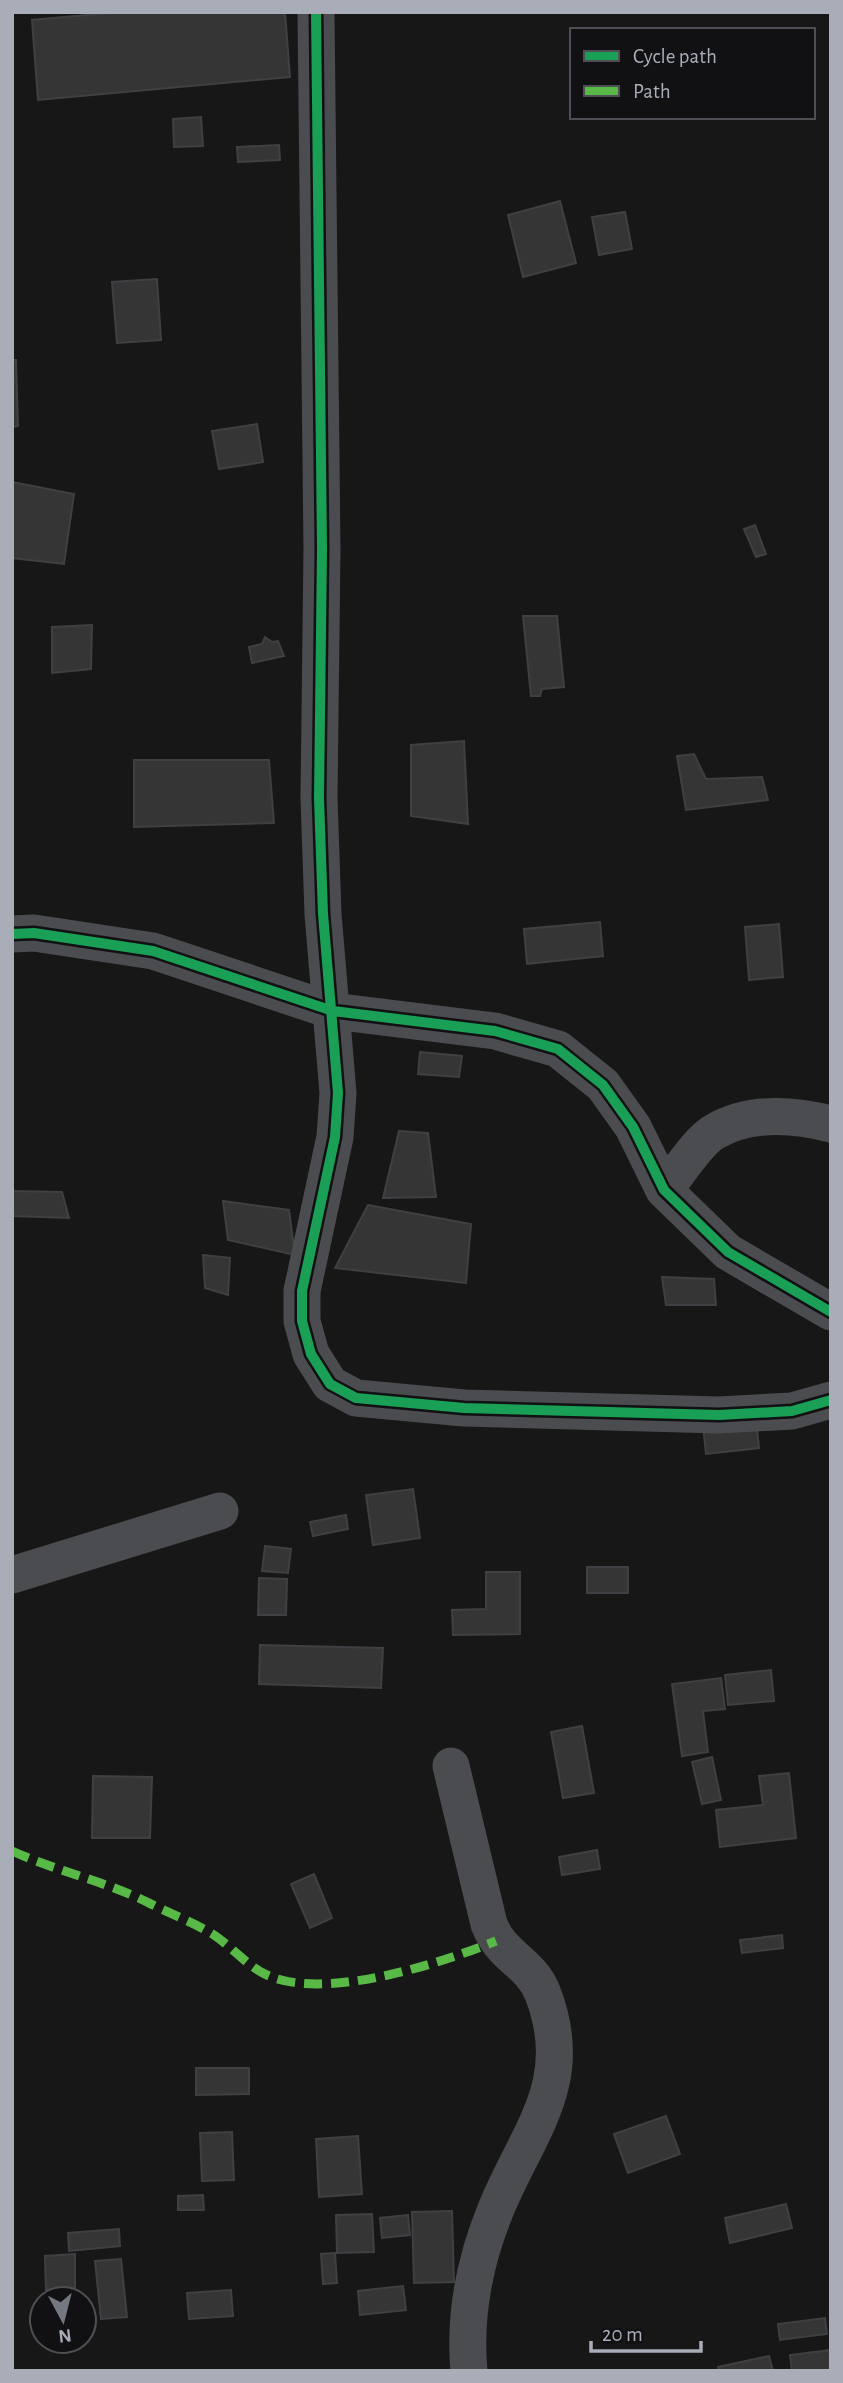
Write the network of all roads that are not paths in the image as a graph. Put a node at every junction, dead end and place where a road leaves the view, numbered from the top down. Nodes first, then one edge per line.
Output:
1 (316, 12) edge
2 (12, 933) edge
3 (333, 1011) junction
4 (831, 1124) edge
5 (664, 1190) junction
6 (831, 1312) edge
7 (831, 1400) edge
8 (220, 1511) dead end
9 (12, 1575) edge
10 (451, 1766) dead end
11 (469, 2371) edge

1 - 3 street
2 - 3 street
3 - 5 street
3 - 7 street
4 - 5 street
5 - 6 street
8 - 9 street
10 - 11 street

